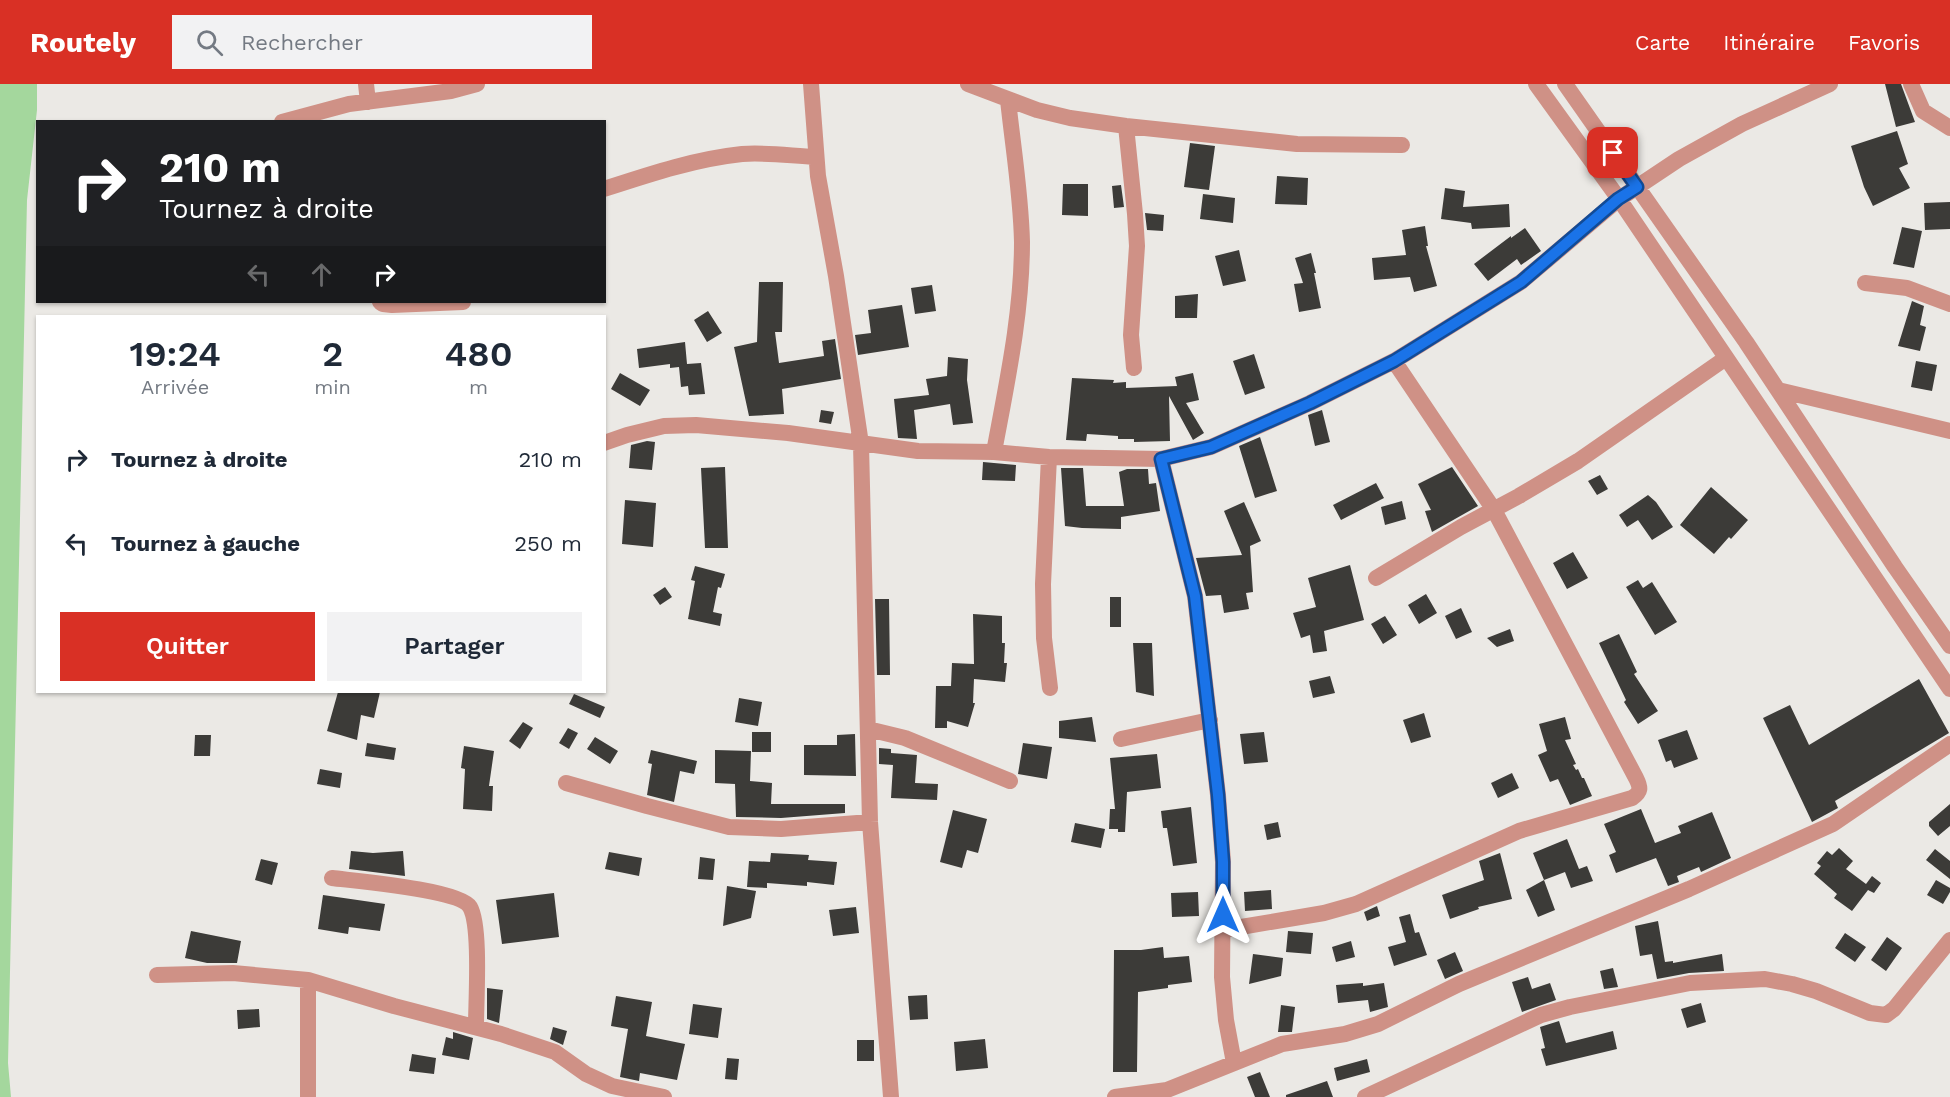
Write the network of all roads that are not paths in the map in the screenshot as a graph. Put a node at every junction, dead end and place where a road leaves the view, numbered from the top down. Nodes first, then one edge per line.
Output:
1 (366, 84) edge
2 (477, 84) edge
3 (812, 84) edge
4 (968, 84) edge
5 (1536, 84) edge
6 (1565, 84) edge
7 (1830, 84) edge
8 (1911, 84) edge
9 (1008, 100) junction
10 (368, 102) junction
11 (302, 119) edge
12 (1126, 126) junction
13 (1950, 128) edge
14 (1402, 145) dead end
15 (816, 157) junction
16 (1637, 187) junction
17 (606, 188) edge
18 (1618, 199) junction
19 (1865, 283) dead end
20 (382, 303) edge
21 (439, 303) edge
22 (1950, 304) edge
23 (1726, 358) junction
24 (1394, 361) junction
25 (1134, 368) dead end
26 (1778, 390) junction
27 (1950, 431) edge
28 (606, 442) edge
29 (861, 444) junction
30 (994, 452) junction
31 (1049, 458) junction
32 (1161, 459) junction
33 (1494, 510) junction
34 (1376, 578) dead end
35 (1950, 646) edge
36 (1050, 688) dead end
37 (1950, 689) edge
38 (1210, 720) junction
39 (868, 729) junction
40 (1121, 739) dead end
41 (1950, 744) edge
42 (1010, 781) dead end
43 (566, 783) dead end
44 (870, 822) junction
45 (332, 878) dead end
46 (1223, 930) junction
47 (1950, 940) edge
48 (158, 975) dead end
49 (308, 980) junction
50 (476, 1026) junction
51 (1234, 1063) junction
52 (646, 1095) edge
53 (308, 1097) edge
54 (664, 1097) edge
55 (891, 1097) edge
56 (1115, 1097) edge
57 (1365, 1097) edge

1 - 10 street
2 - 10 street
3 - 15 street
4 - 9 street
5 - 18 street
6 - 16 street
7 - 16 street
8 - 13 street
9 - 12 street
9 - 30 street
10 - 11 street
12 - 14 street
12 - 25 street
15 - 17 street
15 - 29 street
16 - 18 street
16 - 26 street
18 - 23 street
18 - 24 street
19 - 22 street
20 - 21 street
23 - 33 street
23 - 37 street
24 - 32 street
24 - 33 street
26 - 27 street
26 - 35 street
28 - 29 street
29 - 30 street
29 - 39 street
30 - 31 street
31 - 32 street
31 - 36 street
32 - 38 street
33 - 34 street
33 - 46 street
38 - 40 street
38 - 46 street
39 - 42 street
39 - 44 street
41 - 51 street
43 - 44 street
44 - 55 street
45 - 50 street
46 - 51 street
47 - 57 street
48 - 49 street
49 - 50 street
49 - 53 street
50 - 52 street
51 - 56 street
52 - 54 street

